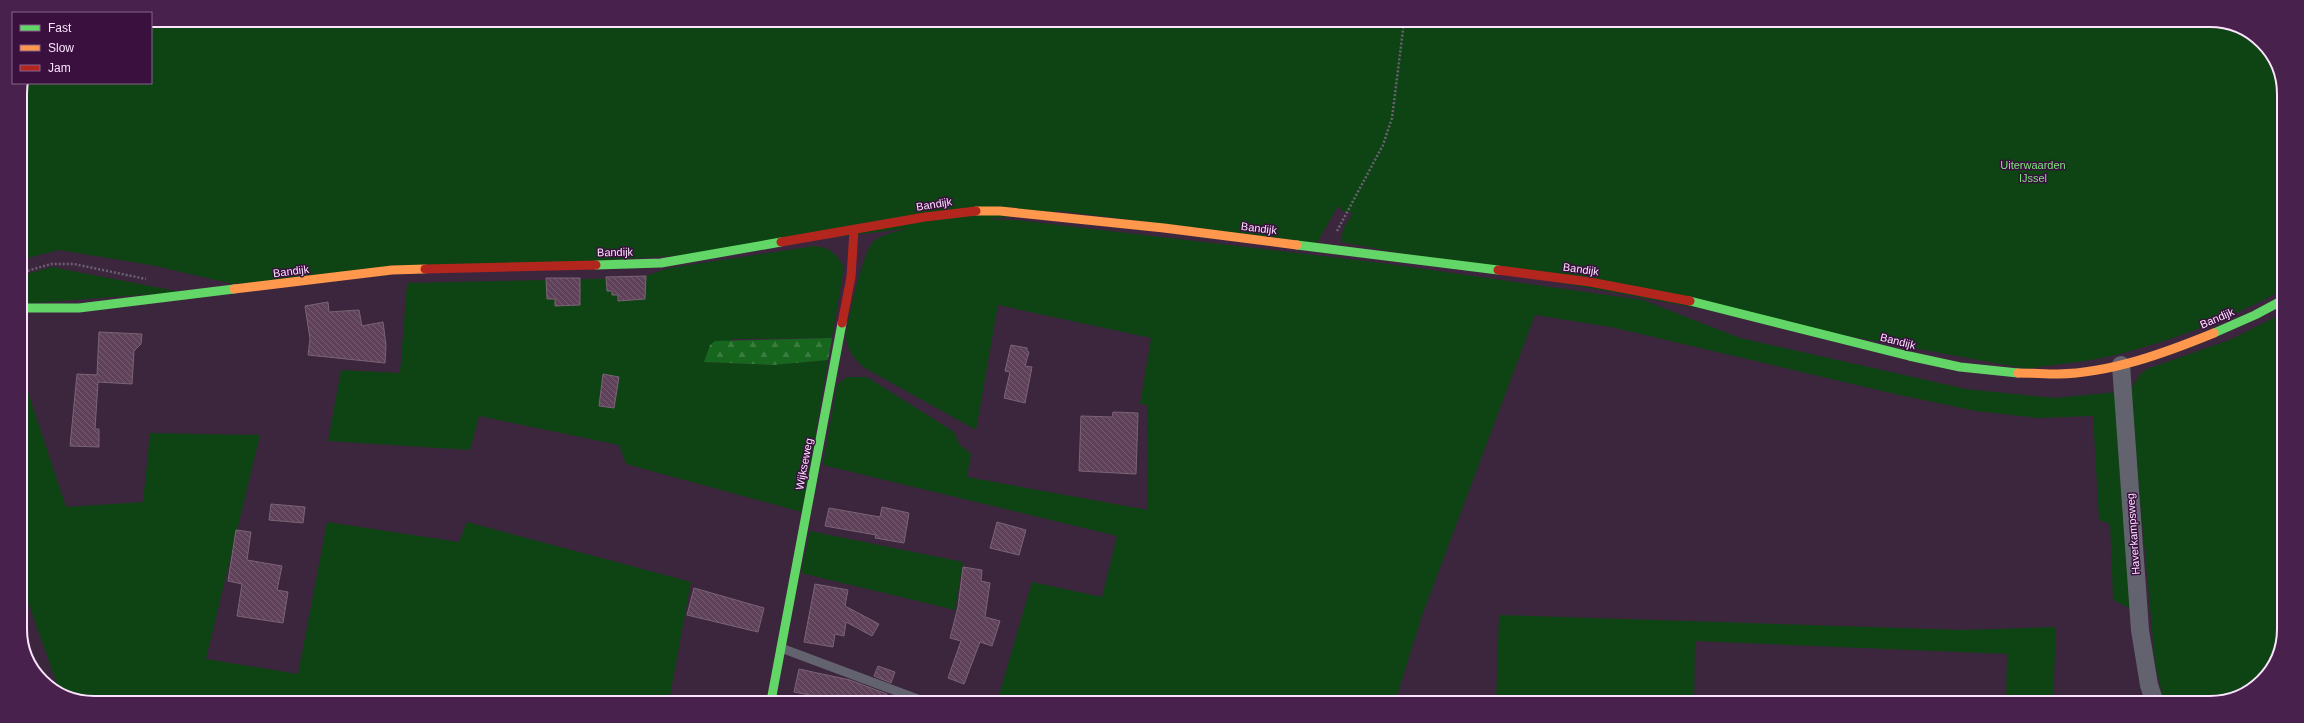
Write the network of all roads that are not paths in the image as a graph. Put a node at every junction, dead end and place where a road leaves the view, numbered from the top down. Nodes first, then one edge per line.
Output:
1 (854, 230) junction
2 (2277, 303) edge
3 (27, 308) edge
4 (2121, 364) junction
5 (782, 648) junction
6 (773, 696) edge
7 (910, 696) edge
8 (2153, 696) edge

1 - 3 street, Bandijk
1 - 4 street, Bandijk
1 - 5 street, Wijkseweg
2 - 4 street, Bandijk
4 - 8 street, Haverkampsweg
5 - 6 street, Wijkseweg
5 - 7 lane

